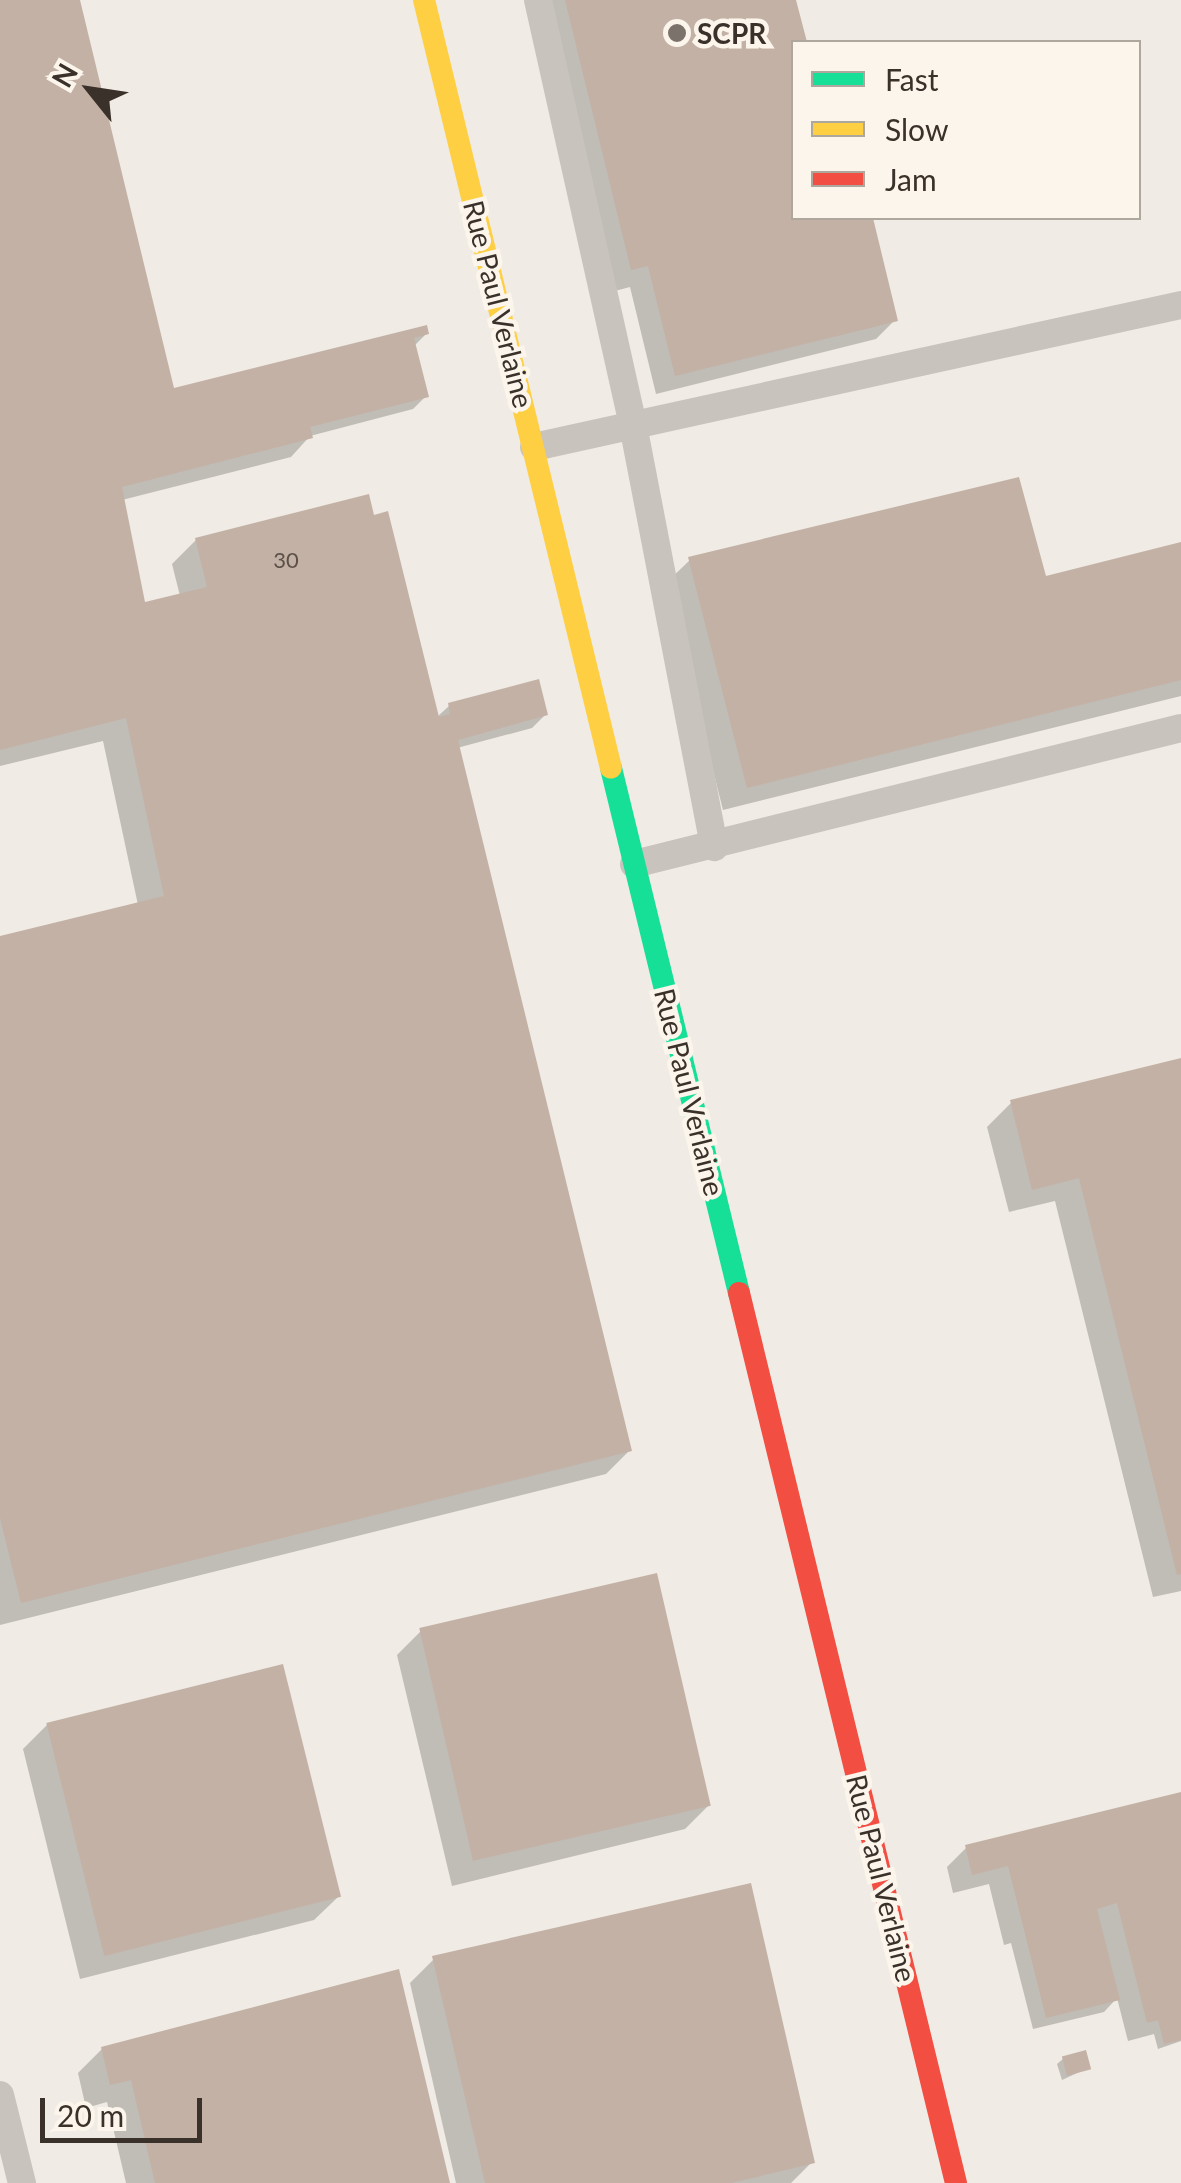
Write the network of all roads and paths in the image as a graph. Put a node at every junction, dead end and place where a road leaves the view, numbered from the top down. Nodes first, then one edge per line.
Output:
1 (424, 0) edge
2 (538, 0) edge
3 (1181, 304) edge
4 (633, 426) junction
5 (534, 448) junction
6 (1181, 728) edge
7 (714, 846) junction
8 (634, 864) junction
9 (0, 2096) edge
10 (22, 2183) edge
11 (956, 2183) edge

1 - 5 street, Rue Paul Verlaine
2 - 4 lane
3 - 4 lane
4 - 5 lane
4 - 7 lane
5 - 8 street, Rue Paul Verlaine
6 - 7 lane
7 - 8 lane
8 - 11 street, Rue Paul Verlaine
9 - 10 lane

